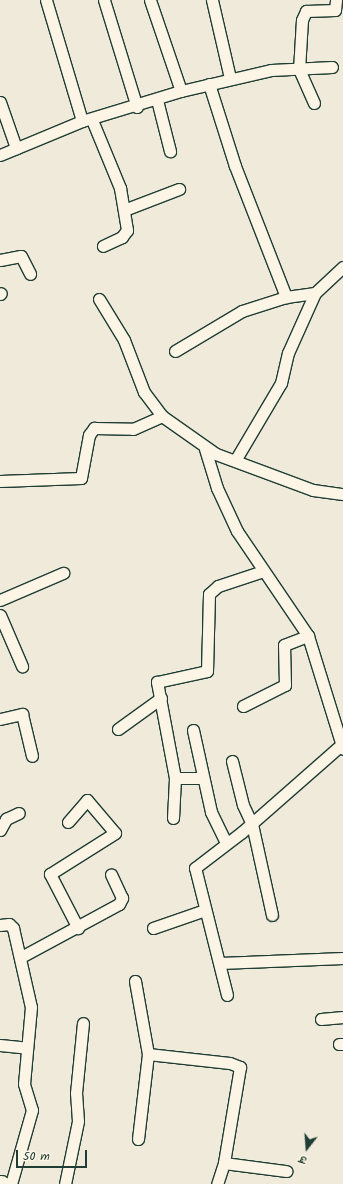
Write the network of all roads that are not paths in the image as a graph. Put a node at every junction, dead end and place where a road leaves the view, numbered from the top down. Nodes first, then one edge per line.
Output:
1 (46, 0) edge
2 (104, 0) edge
3 (150, 0) edge
4 (212, 0) edge
5 (338, 6) edge
6 (299, 67) junction
7 (332, 67) dead end
8 (230, 78) junction
9 (209, 84) junction
10 (181, 91) junction
11 (157, 100) junction
12 (0, 102) edge
13 (314, 103) dead end
14 (137, 107) junction
15 (87, 120) junction
16 (16, 148) junction
17 (170, 151) dead end
18 (0, 155) edge
19 (179, 189) dead end
20 (124, 210) junction
21 (103, 246) dead end
22 (0, 260) edge
23 (343, 267) edge
24 (30, 274) dead end
25 (315, 293) junction
26 (286, 297) junction
27 (99, 299) dead end
28 (175, 351) dead end
29 (162, 416) junction
30 (205, 449) junction
31 (236, 459) junction
32 (0, 481) edge
33 (343, 494) edge
34 (263, 571) junction
35 (63, 573) dead end
36 (0, 600) edge
37 (0, 615) edge
38 (308, 636) junction
39 (22, 666) dead end
40 (161, 698) junction
41 (243, 706) dead end
42 (0, 719) edge
43 (118, 729) dead end
44 (193, 730) dead end
45 (342, 747) edge
46 (32, 756) dead end
47 (232, 761) dead end
48 (175, 778) junction
49 (202, 778) junction
50 (19, 813) dead end
51 (173, 818) dead end
52 (68, 822) dead end
53 (252, 824) junction
54 (0, 830) edge
55 (226, 843) junction
56 (110, 874) dead end
57 (205, 910) junction
58 (272, 915) dead end
59 (0, 925) edge
60 (78, 928) junction
61 (153, 928) dead end
62 (21, 958) junction
63 (343, 958) edge
64 (220, 963) junction
65 (135, 980) dead end
66 (226, 995) dead end
67 (343, 1017) edge
68 (321, 1019) dead end
69 (83, 1022) dead end
70 (0, 1045) edge
71 (26, 1048) junction
72 (148, 1054) junction
73 (138, 1139) dead end
74 (224, 1164) junction
75 (286, 1171) dead end
76 (11, 1184) edge
77 (65, 1184) edge
78 (217, 1184) edge

1 - 15 street
2 - 14 street
3 - 10 street
4 - 8 street
5 - 6 street
6 - 7 street
6 - 8 street
6 - 13 street
8 - 9 street
9 - 10 street
9 - 26 street
10 - 11 street
11 - 14 street
11 - 17 street
12 - 16 street
14 - 15 street
15 - 16 street
15 - 20 street
16 - 18 street
19 - 20 street
20 - 21 street
22 - 24 street
23 - 25 street
25 - 26 street
25 - 31 street
26 - 28 street
27 - 29 street
29 - 30 street
29 - 32 street
30 - 31 street
30 - 34 street
31 - 33 street
34 - 38 street
34 - 40 street
35 - 36 street
37 - 39 street
38 - 41 street
38 - 45 street
40 - 43 street
40 - 48 street
42 - 46 street
44 - 49 street
45 - 53 street
47 - 53 street
48 - 49 street
48 - 51 street
49 - 55 street
50 - 54 street
52 - 60 street
53 - 55 street
53 - 58 street
55 - 57 street
56 - 60 street
57 - 61 street
57 - 64 street
59 - 62 street
60 - 62 street
62 - 71 street
63 - 64 street
64 - 66 street
65 - 72 street
67 - 68 street
69 - 77 street
70 - 71 street
71 - 76 street
72 - 73 street
72 - 74 street
74 - 75 street
74 - 78 street

